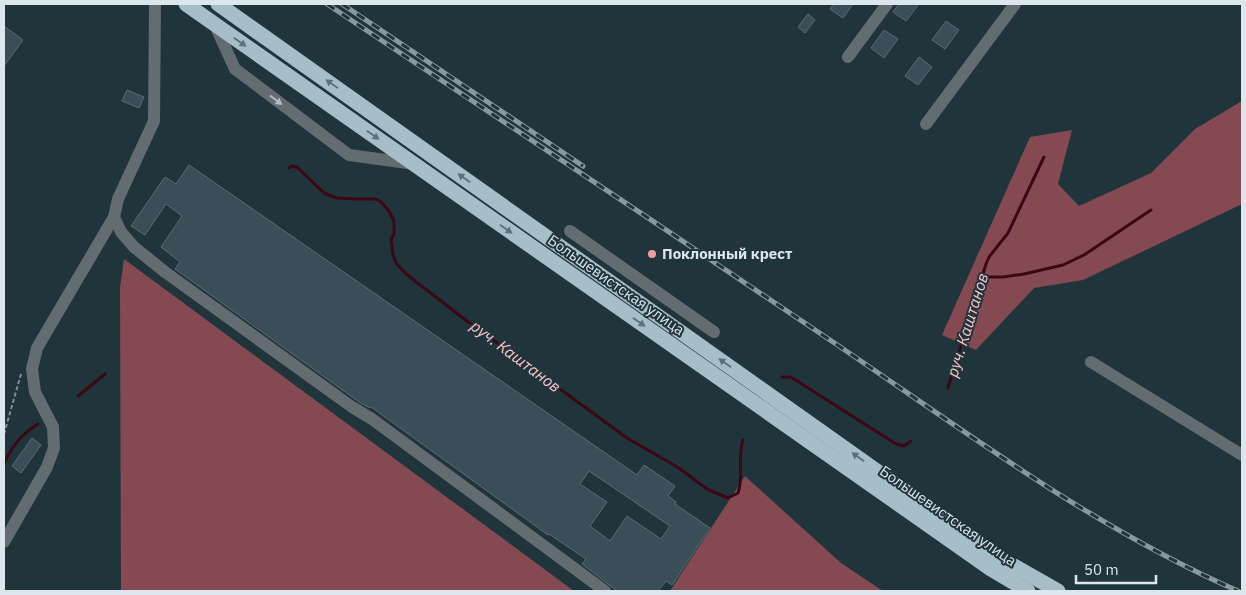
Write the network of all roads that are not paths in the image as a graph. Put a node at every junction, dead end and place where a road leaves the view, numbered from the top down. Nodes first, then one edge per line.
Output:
1 (155, 4) edge
2 (186, 4) edge
3 (218, 4) edge
4 (887, 4) edge
5 (1015, 4) edge
6 (214, 23) junction
7 (848, 58) dead end
8 (926, 124) dead end
9 (415, 164) junction
10 (114, 217) junction
11 (570, 231) dead end
12 (714, 332) dead end
13 (1092, 362) dead end
14 (1242, 455) edge
15 (4, 542) edge
16 (605, 591) edge
17 (1028, 591) edge
18 (1058, 591) edge

1 - 10 street
2 - 6 highway, Большевистская улица
18 -> 3 highway, Большевистская улица
4 - 7 street
5 - 8 street
6 -> 9 highway, Большевистская улица
6 -> 9 street
9 -> 17 highway, Большевистская улица
10 - 15 street
10 - 16 street
11 - 12 street
13 - 14 street

